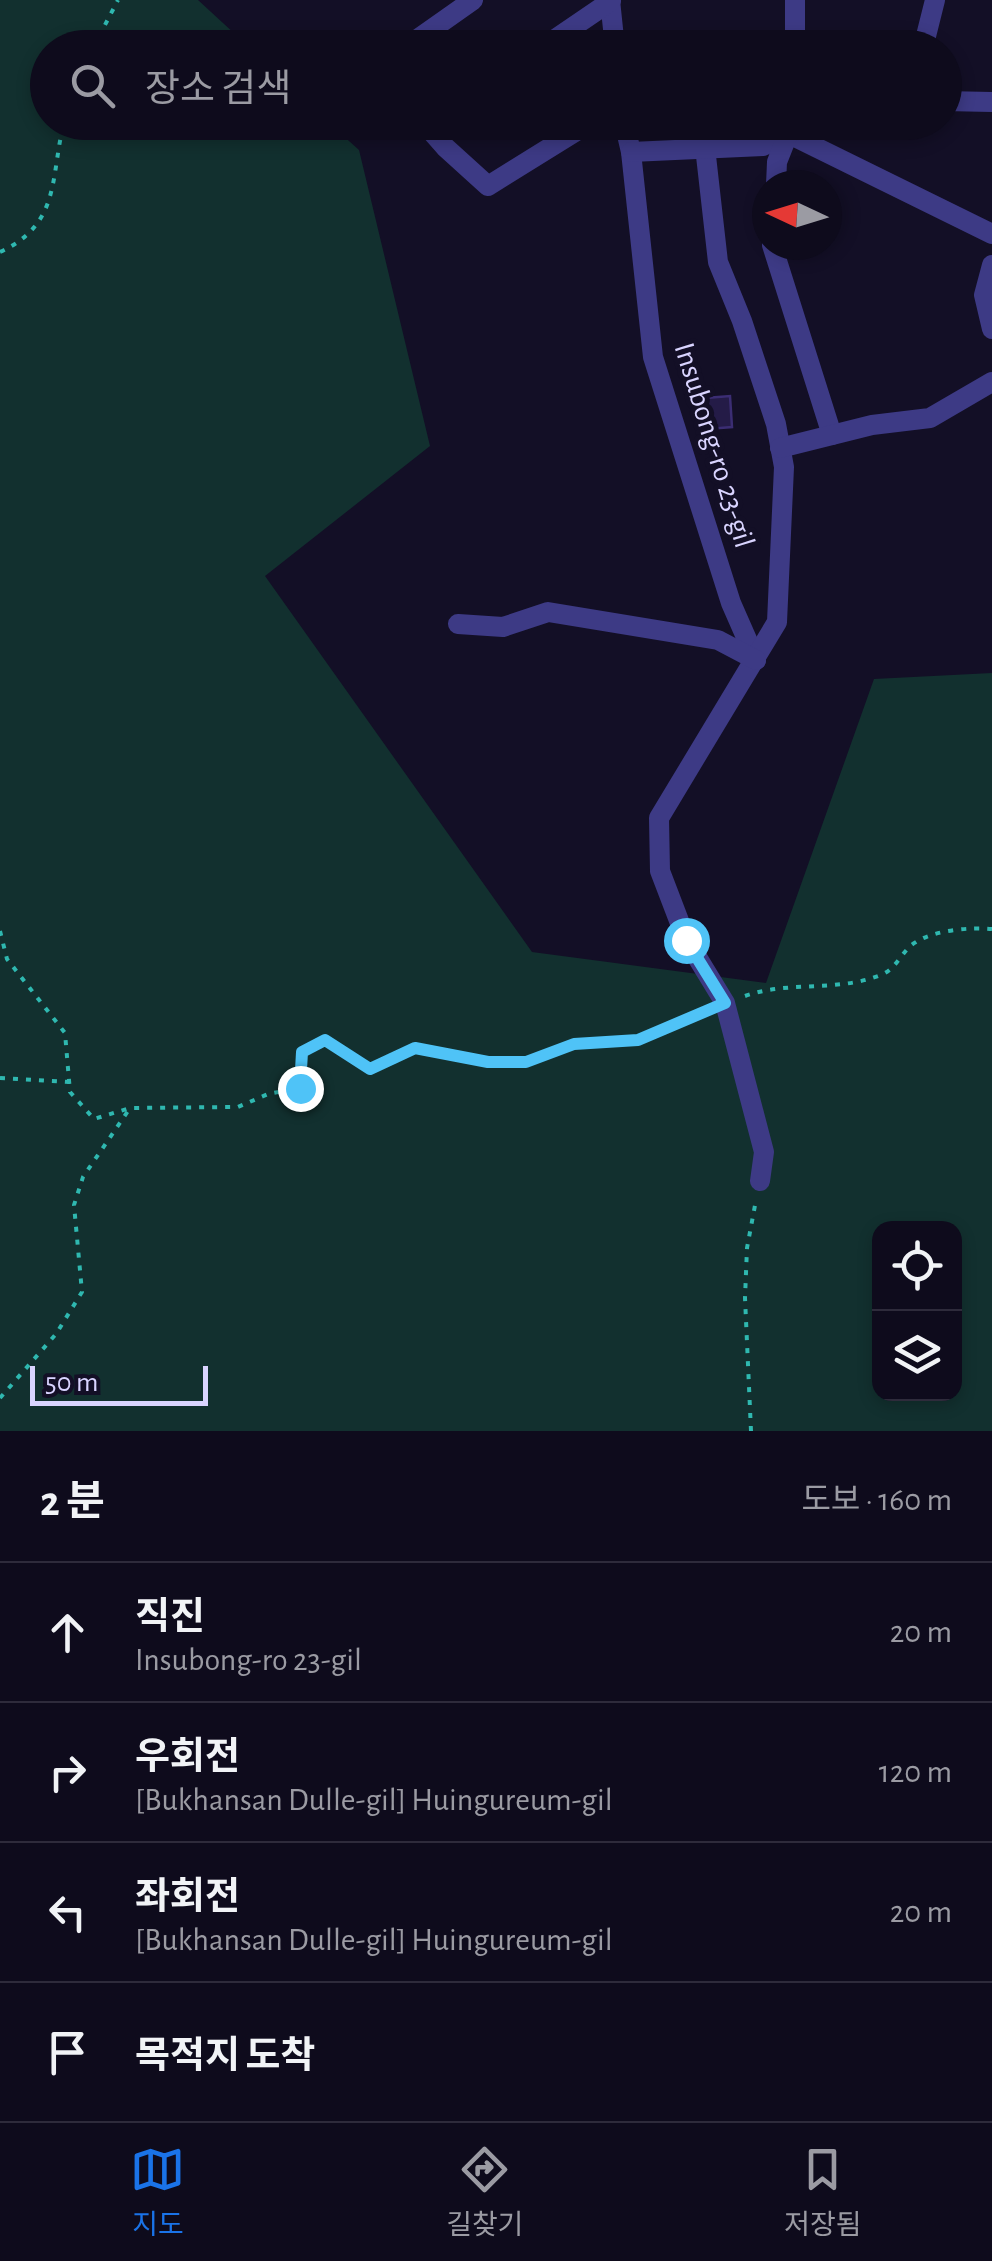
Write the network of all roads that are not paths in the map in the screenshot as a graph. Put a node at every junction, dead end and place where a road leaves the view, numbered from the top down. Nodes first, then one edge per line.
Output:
1 (473, 0) edge
2 (610, 0) edge
3 (795, 0) edge
4 (935, 0) edge
5 (430, 30) edge
6 (568, 30) edge
7 (612, 30) edge
8 (795, 30) edge
9 (928, 30) edge
10 (962, 101) edge
11 (992, 102) edge
12 (443, 140) edge
13 (562, 140) edge
14 (628, 140) edge
15 (772, 140) edge
16 (785, 140) edge
17 (813, 140) edge
18 (706, 147) junction
19 (631, 152) junction
20 (777, 170) edge
21 (992, 234) edge
22 (777, 260) edge
23 (992, 265) edge
24 (992, 329) edge
25 (992, 382) edge
26 (832, 435) junction
27 (780, 448) junction
28 (458, 624) dead end
29 (756, 660) junction
30 (760, 1181) road end

1 - 5 street
2 - 6 street
2 - 7 street
3 - 8 street
4 - 9 street
10 - 11 street
12 - 13 street
14 - 19 street, Insubong-ro 23-gil
15 - 18 street
16 - 20 street
17 - 21 street
18 - 19 street
18 - 27 street
19 - 29 street, Insubong-ro 23-gil
22 - 26 street
23 - 24 street
25 - 26 street
26 - 27 street
27 - 29 street
28 - 29 street
29 - 30 street

